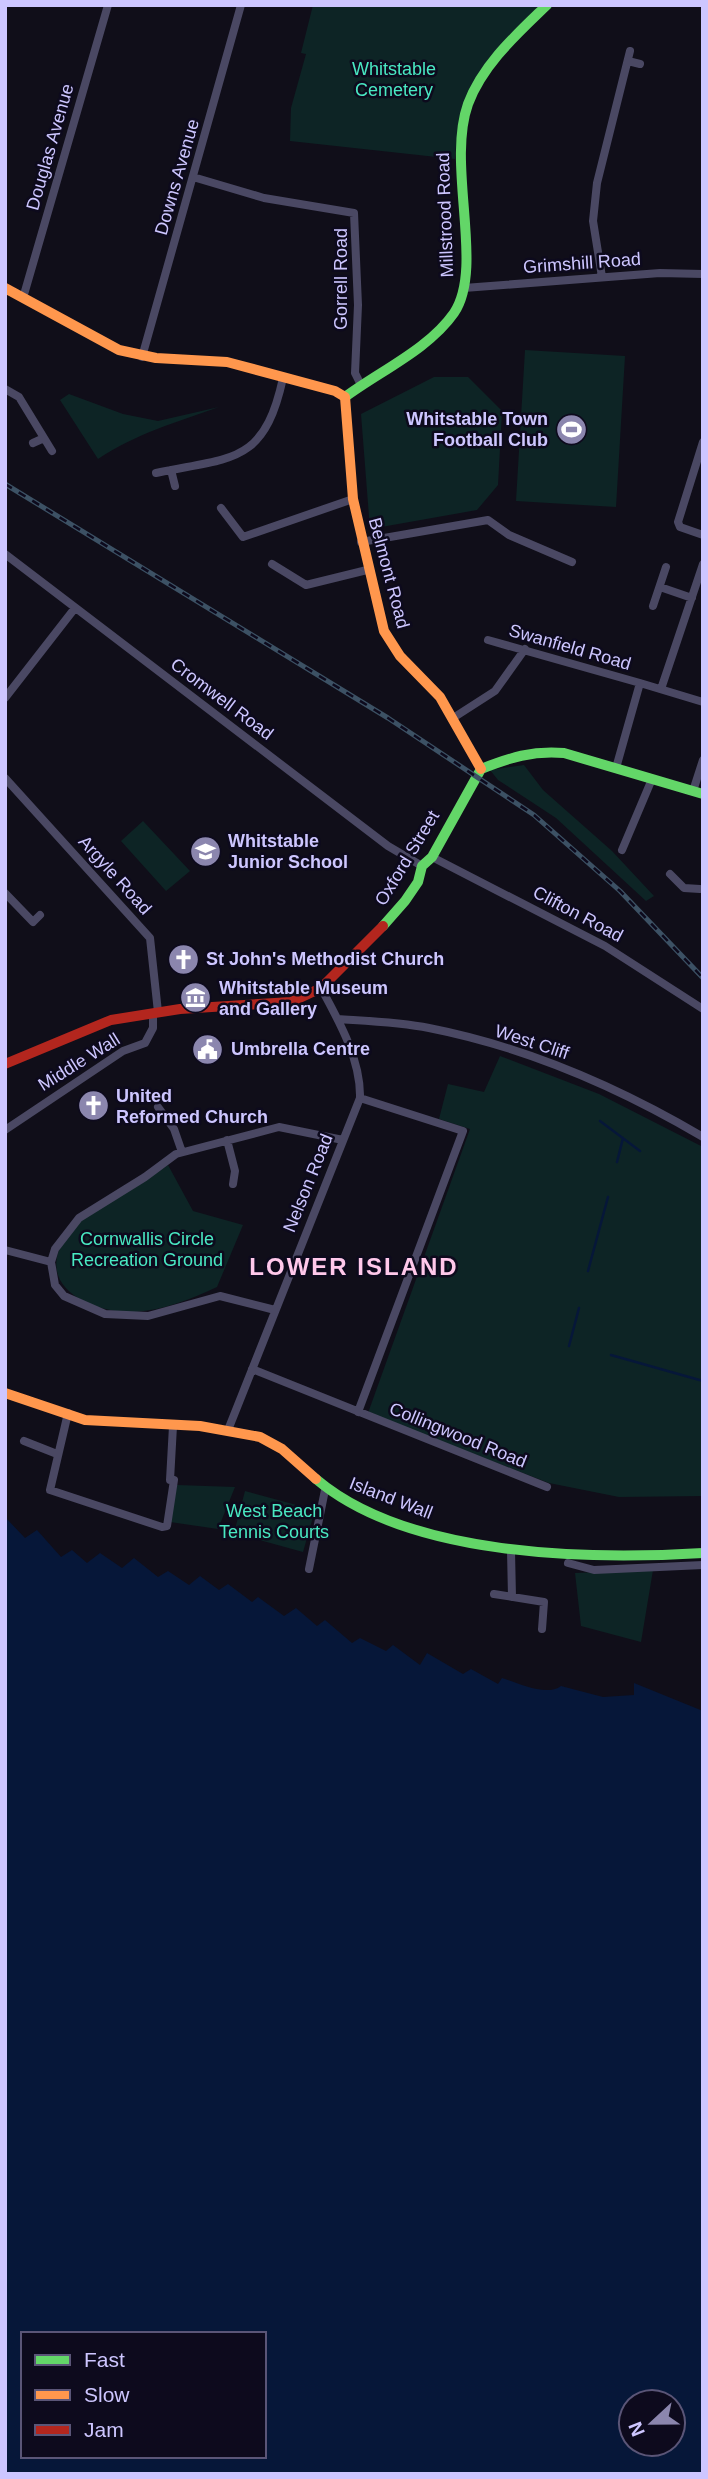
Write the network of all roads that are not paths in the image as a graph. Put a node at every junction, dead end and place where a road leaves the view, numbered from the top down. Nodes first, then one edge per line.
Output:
1 (108, 5) edge
2 (241, 5) edge
3 (547, 5) edge
4 (630, 51) dead end
5 (628, 61) junction
6 (640, 64) dead end
7 (193, 177) junction
8 (703, 274) edge
9 (602, 277) junction
10 (5, 288) edge
11 (464, 288) junction
12 (23, 298) junction
13 (142, 356) junction
14 (283, 378) junction
15 (361, 384) junction
16 (5, 389) edge
17 (345, 397) junction
18 (44, 438) junction
19 (703, 442) edge
20 (33, 443) dead end
21 (52, 451) dead end
22 (172, 470) junction
23 (156, 473) dead end
24 (175, 486) dead end
25 (353, 499) junction
26 (221, 508) dead end
27 (703, 535) edge
28 (361, 542) junction
29 (5, 554) edge
30 (572, 562) dead end
31 (272, 564) dead end
32 (703, 564) edge
33 (666, 567) dead end
34 (367, 570) junction
35 (660, 587) junction
36 (692, 597) junction
37 (653, 606) dead end
38 (75, 608) junction
39 (488, 640) dead end
40 (525, 649) junction
41 (640, 683) junction
42 (662, 689) junction
43 (6, 695) edge
44 (703, 702) edge
45 (453, 718) junction
46 (703, 760) edge
47 (616, 768) junction
48 (481, 769) junction
49 (5, 778) edge
50 (652, 779) junction
51 (698, 793) edge
52 (622, 850) dead end
53 (432, 857) junction
54 (422, 866) junction
55 (670, 874) dead end
56 (702, 887) edge
57 (5, 893) edge
58 (40, 915) dead end
59 (321, 988) junction
60 (703, 1009) edge
61 (156, 1013) junction
62 (338, 1019) junction
63 (5, 1064) edge
64 (360, 1098) junction
65 (158, 1107) dead end
66 (5, 1130) edge
67 (703, 1138) edge
68 (227, 1140) junction
69 (343, 1140) junction
70 (182, 1152) junction
71 (233, 1184) dead end
72 (5, 1250) edge
73 (51, 1262) junction
74 (275, 1310) junction
75 (252, 1369) junction
76 (5, 1393) edge
77 (358, 1412) junction
78 (68, 1413) junction
79 (173, 1426) junction
80 (228, 1430) junction
81 (24, 1441) dead end
82 (57, 1454) junction
83 (547, 1487) dead end
84 (325, 1490) junction
85 (511, 1551) junction
86 (703, 1553) edge
87 (568, 1563) dead end
88 (703, 1565) edge
89 (309, 1569) dead end
90 (494, 1594) dead end
91 (512, 1597) junction
92 (542, 1629) dead end

1 - 12 street, Douglas Avenue
2 - 7 street, Downs Avenue
3 - 11 street, Millstrood Road
4 - 5 street
5 - 6 street
5 - 9 street
7 - 13 street, Downs Avenue
7 - 15 street, Gorrell Road
8 - 9 street, Grimshill Road
9 - 11 street, Grimshill Road
10 - 12 street
11 - 15 street, Millstrood Road
12 - 13 street
13 - 14 street
14 - 17 street
14 - 22 street
15 - 17 street, Millstrood Road
16 - 18 street
17 - 25 street, Belmont Road
18 - 20 street
18 - 21 street
19 - 27 street
22 - 23 street
22 - 24 street
25 - 26 street
25 - 28 street, Belmont Road
28 - 30 street
28 - 34 street, Belmont Road
29 - 38 street, Cromwell Road
31 - 34 street
32 - 36 street
33 - 35 street
34 - 45 street, Belmont Road
35 - 36 street
35 - 37 street
36 - 42 street
38 - 43 street
38 - 54 street, Cromwell Road
39 - 40 street, Swanfield Road
40 - 41 street, Swanfield Road
40 - 45 street
41 - 42 street
41 - 47 street, Swanfield Road
42 - 44 street
45 - 48 street, Belmont Road
46 - 51 street
47 - 48 street
47 - 50 street
48 - 53 street, Oxford Street
49 - 61 street, Argyle Road
50 - 51 street
50 - 52 street
53 - 54 street, Oxford Street
53 - 60 street, Clifton Road
54 - 59 street, Oxford Street
55 - 56 street
57 - 58 street
59 - 61 street, Oxford Street
59 - 62 street
61 - 63 street, Oxford Street
61 - 66 street, Middle Wall
62 - 64 street
62 - 67 street, West Cliff
64 - 69 street, Nelson Road
64 - 77 street
65 - 70 street
68 - 69 street
68 - 70 street
68 - 71 street
69 - 74 street, Nelson Road
70 - 73 street
72 - 73 street
73 - 74 street
74 - 75 street, Nelson Road
75 - 77 street, Collingwood Road
75 - 80 street, Nelson Road
76 - 78 street, Island Wall
77 - 83 street, Collingwood Road
78 - 79 street, Island Wall
78 - 82 street
79 - 80 street, Island Wall
79 - 82 street
80 - 84 street, Island Wall
81 - 82 street
84 - 85 street, Island Wall
84 - 89 street
85 - 86 street, Island Wall
85 - 91 street
87 - 88 street
90 - 91 street
91 - 92 street

